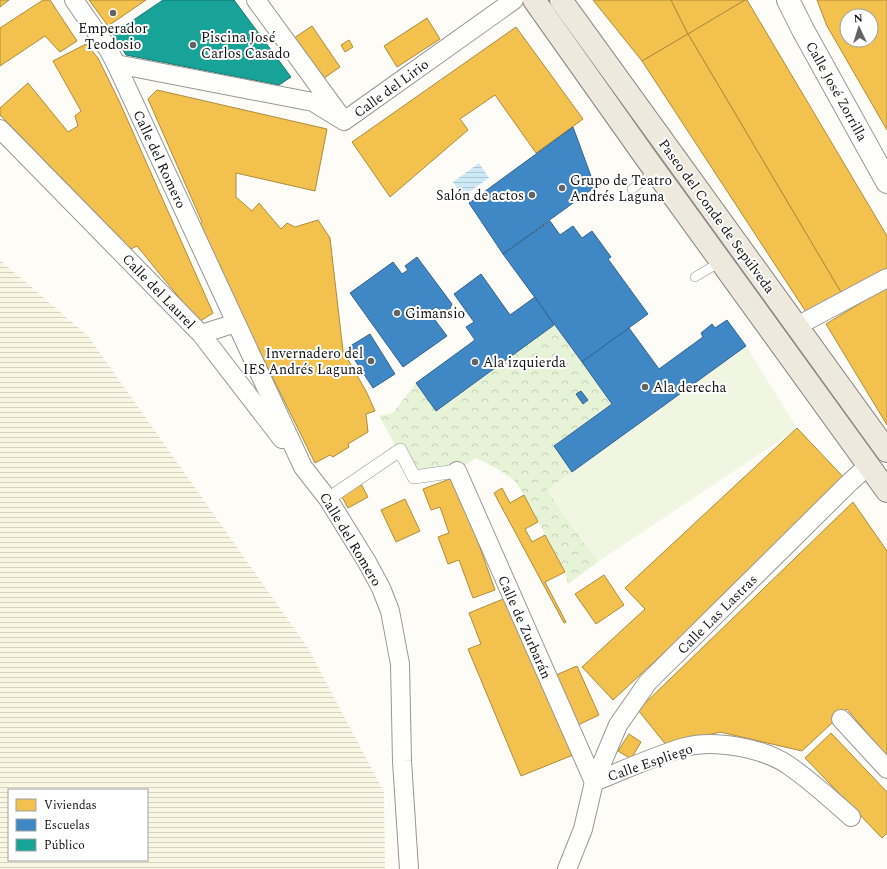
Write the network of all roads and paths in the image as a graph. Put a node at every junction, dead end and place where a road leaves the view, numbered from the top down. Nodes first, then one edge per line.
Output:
1 (74, 0) edge
2 (514, 0) edge
3 (534, 0) edge
4 (561, 0) edge
5 (788, 0) edge
6 (260, 1) edge
7 (116, 64) junction
8 (344, 121) junction
9 (0, 128) edge
10 (656, 171) junction
11 (887, 182) edge
12 (632, 189) dead end
13 (722, 262) junction
14 (695, 277) dead end
15 (887, 278) edge
16 (236, 323) junction
17 (797, 326) junction
18 (201, 334) junction
19 (887, 451) edge
20 (869, 465) junction
21 (303, 467) junction
22 (456, 471) joint
23 (887, 491) edge
24 (328, 499) junction
25 (841, 719) dead end
26 (887, 769) edge
27 (594, 782) junction
28 (851, 817) dead end
29 (409, 869) edge
30 (566, 869) edge

1 - 7 street, Calle del Romero
2 - 8 street, Calle del Lirio
3 - 10 main road, Paseo del Conde de Sepúlveda
4 - 17 main road, Paseo del Conde de Sepúlveda
5 - 11 street, Calle José Zorrilla
6 - 8 street
7 - 8 street, Calle del Lirio
7 - 16 street, Calle del Romero
9 - 18 street, Calle del Laurel
10 - 12 lane, Paseo del Conde de Sepúlveda
10 - 13 main road, Paseo del Conde de Sepúlveda
13 - 14 lane, Paseo del Conde de Sepúlveda
13 - 20 main road, Paseo del Conde de Sepúlveda
15 - 17 street
16 - 18 street
16 - 21 street, Calle del Romero
17 - 19 main road, Paseo del Conde de Sepúlveda
18 - 21 street, Calle del Laurel
20 - 23 main road, Paseo del Conde de Sepúlveda
20 - 27 street, Calle Las Lastras
21 - 24 street, Calle del Romero
22 - 24 street
22 - 27 street, Calle de Zurbarán
24 - 29 street, Calle del Romero
25 - 26 street
27 - 28 street, Calle Espliego
27 - 30 street, Calle Las Lastras

